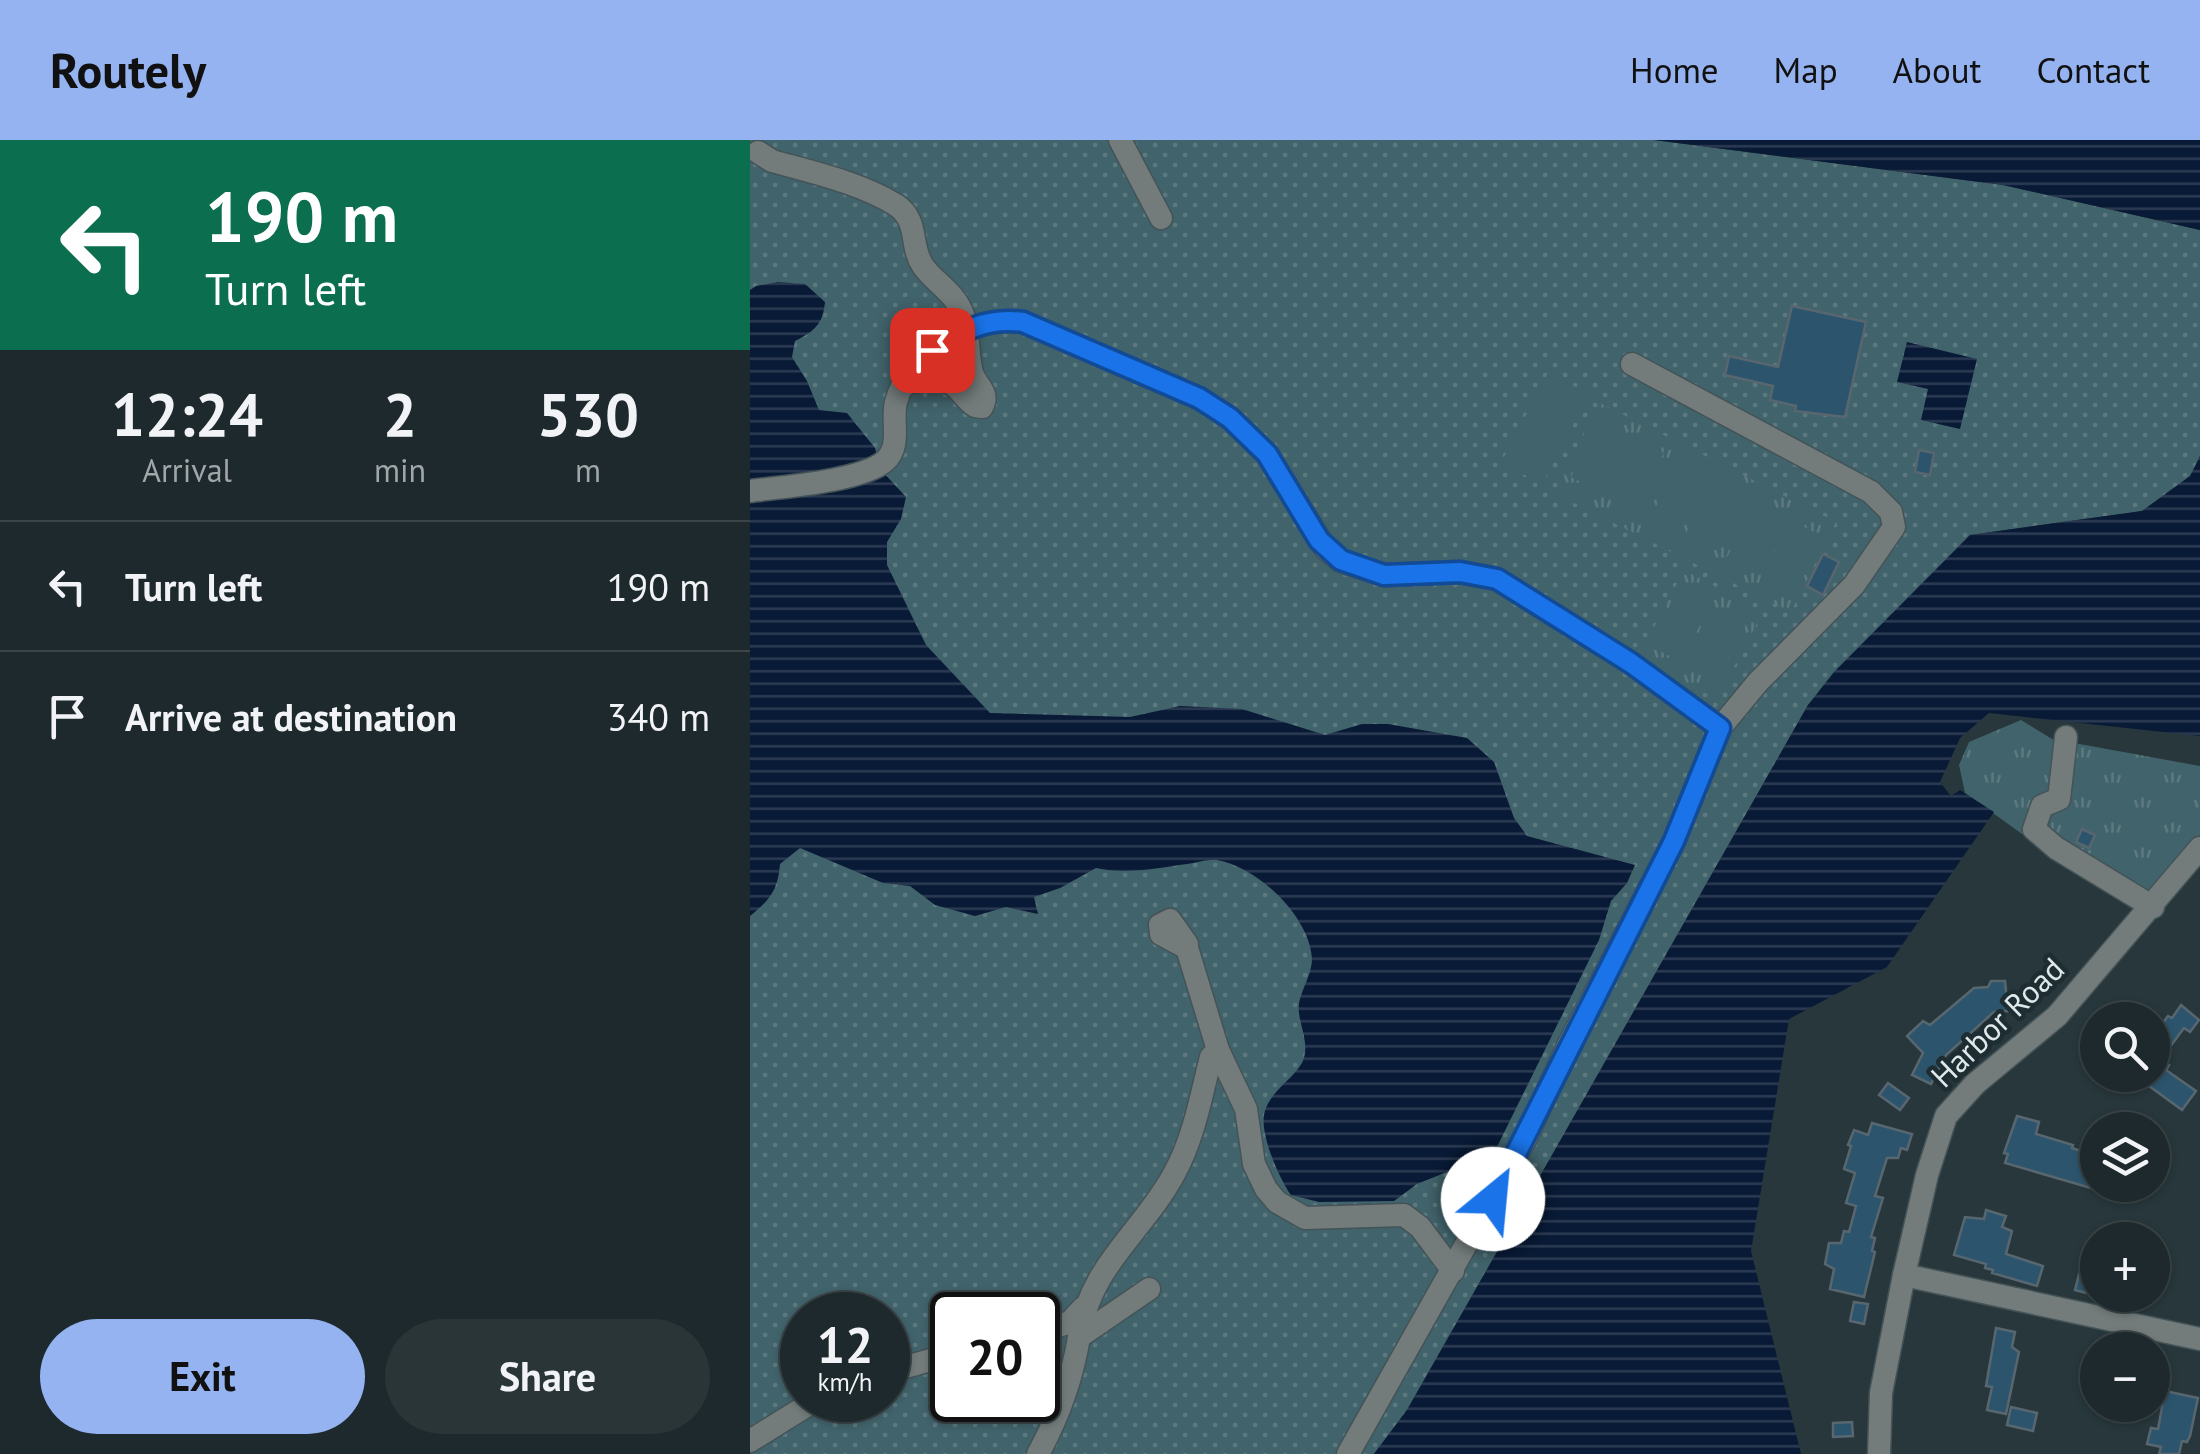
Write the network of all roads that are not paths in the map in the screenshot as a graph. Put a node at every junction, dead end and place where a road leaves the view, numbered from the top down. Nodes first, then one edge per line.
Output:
1 (1120, 140) edge
2 (758, 152) dead end
3 (1162, 218) dead end
4 (968, 328) junction
5 (1632, 364) dead end
6 (902, 386) junction
7 (750, 492) edge
8 (1720, 728) junction
9 (2066, 737) dead end
10 (2200, 848) edge
11 (2153, 907) junction
12 (1186, 944) dead end
13 (1218, 1050) junction
14 (1453, 1271) junction
15 (1904, 1275) junction
16 (1149, 1289) dead end
17 (1083, 1308) junction
18 (1060, 1325) edge
19 (1079, 1337) junction
20 (2200, 1338) edge
21 (781, 1422) edge
22 (750, 1441) edge
23 (1038, 1454) edge
24 (1348, 1454) edge
25 (1879, 1454) edge

1 - 3 street
2 - 4 street
4 - 6 street
4 - 6 street
4 - 8 street
5 - 8 street
6 - 7 street
8 - 14 street
9 - 11 street
10 - 11 street, Harbor Road
11 - 15 street, Harbor Road
12 - 13 street
13 - 14 street
13 - 17 street
14 - 24 street
15 - 20 street
15 - 25 street, Harbor Road
16 - 19 street
17 - 18 street
17 - 19 street
19 - 23 street
21 - 22 street

